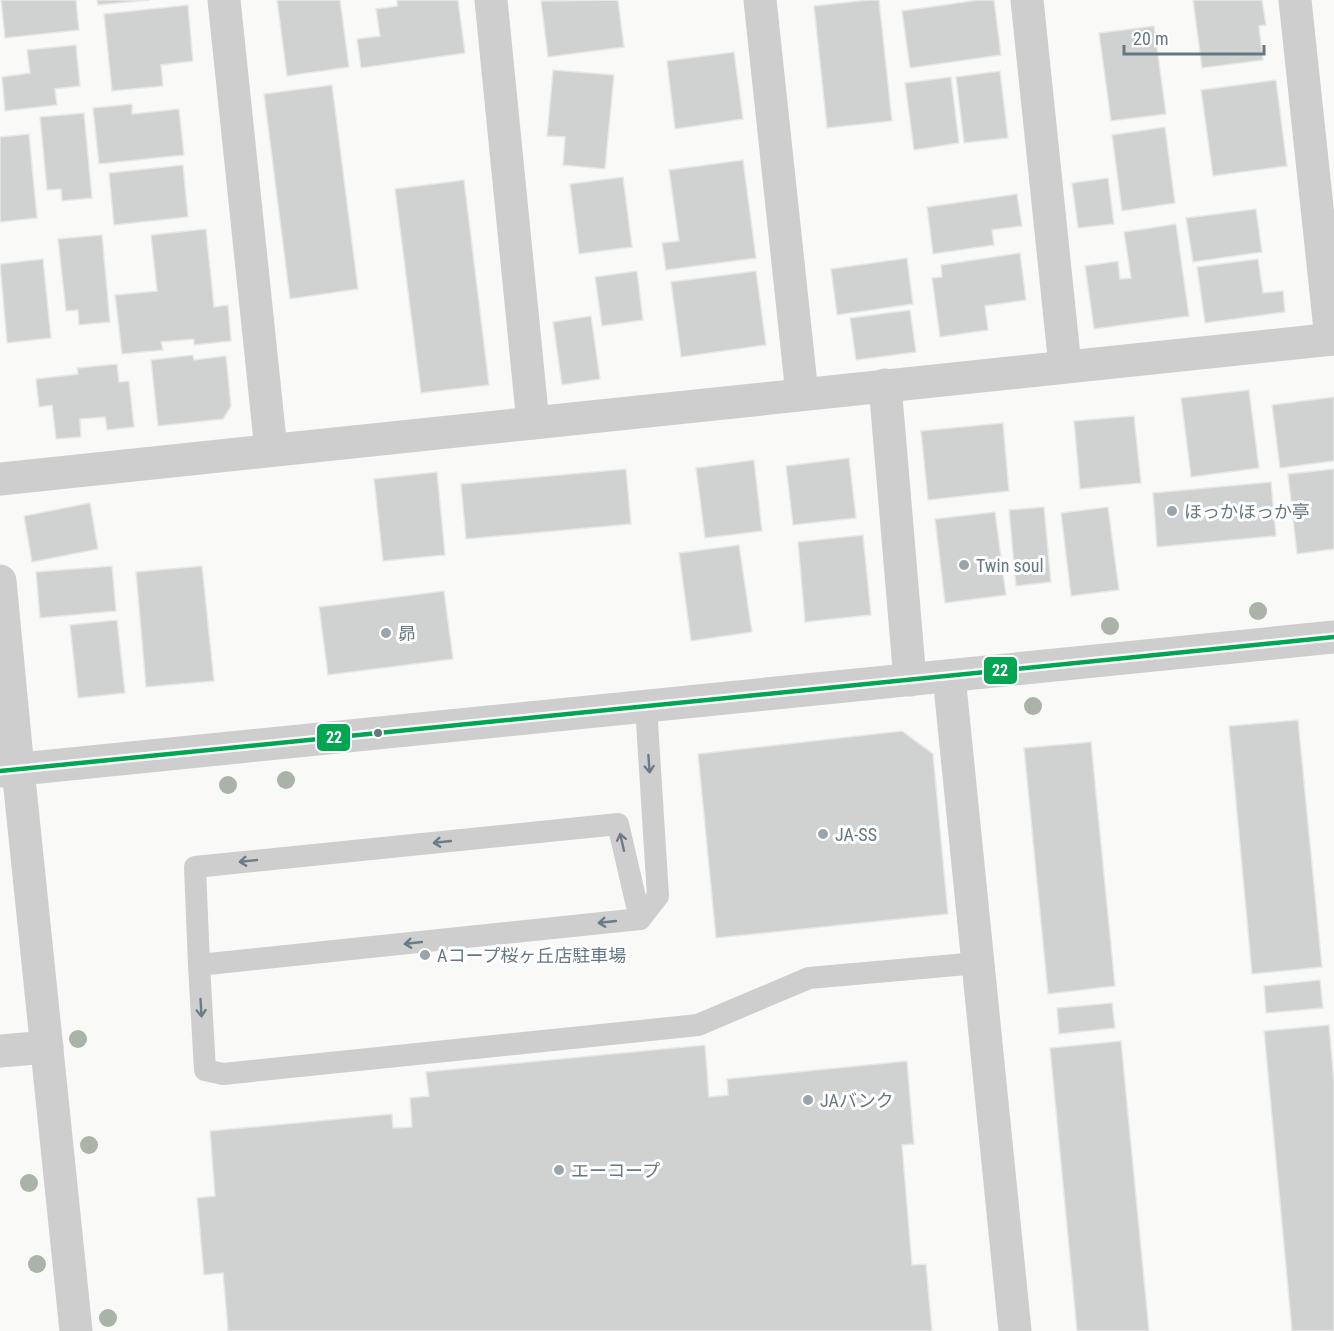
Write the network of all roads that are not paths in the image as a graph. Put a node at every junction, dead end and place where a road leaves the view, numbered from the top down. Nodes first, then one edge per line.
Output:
1 (224, 0) edge
2 (491, 0) edge
3 (760, 0) edge
4 (1027, 0) edge
5 (1295, 0) edge
6 (1333, 339) edge
7 (1065, 366) junction
8 (885, 385) junction
9 (802, 394) junction
10 (533, 423) junction
11 (271, 450) junction
12 (0, 479) edge
13 (0, 581) edge
14 (1334, 637) edge
15 (949, 676) junction
16 (910, 680) junction
17 (646, 706) junction
18 (9, 770) edge
19 (640, 919) junction
20 (978, 963) junction
21 (199, 965) junction
22 (47, 1047) junction
23 (0, 1051) edge
24 (76, 1331) edge
25 (1016, 1331) edge

1 - 11 street
2 - 10 street
3 - 9 street
4 - 7 street
5 - 6 street
6 - 7 street
7 - 8 street
8 - 9 street
8 - 16 street
9 - 10 street
10 - 11 street
11 - 12 street
13 - 18 street
14 - 15 street
15 - 16 street
15 - 20 street
16 - 17 street
17 - 18 street
17 -> 19 lane
18 - 22 street
19 -> 21 lane
19 -> 21 lane
21 -> 20 lane
20 - 25 street
22 - 23 street
22 - 24 street

